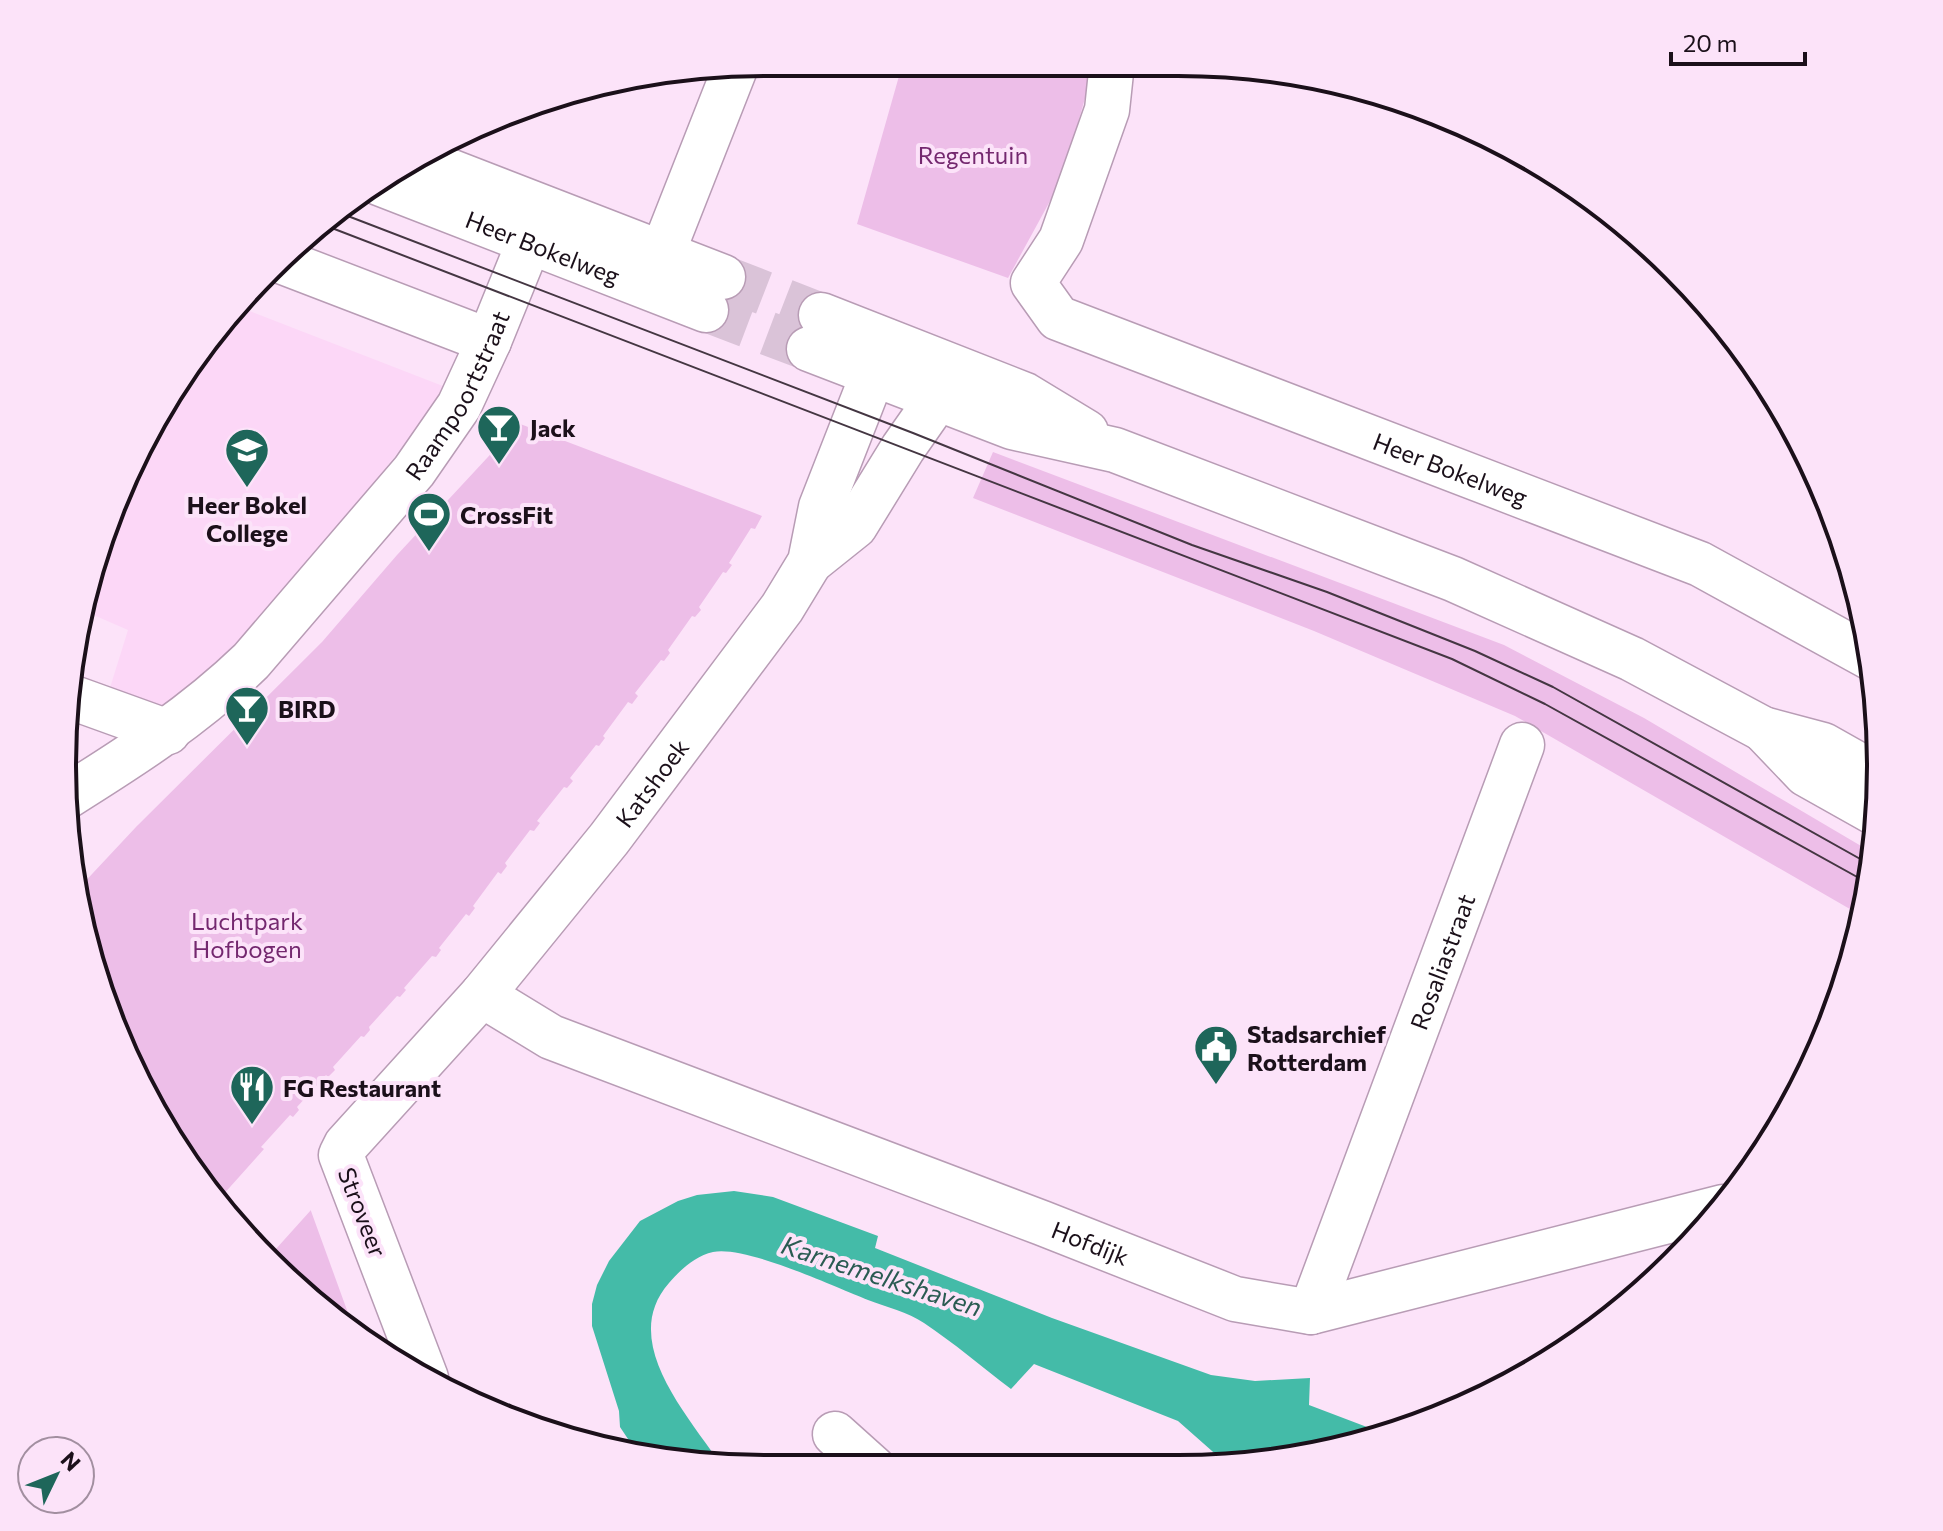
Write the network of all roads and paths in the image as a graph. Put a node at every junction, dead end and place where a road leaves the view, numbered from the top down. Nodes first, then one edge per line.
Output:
1 (1111, 76) edge
2 (732, 77) edge
3 (426, 165) edge
4 (391, 186) edge
5 (536, 225) junction
6 (292, 265) edge
7 (656, 272) junction
8 (714, 294) tunnel mouth
9 (815, 332) tunnel mouth
10 (489, 341) junction
11 (879, 357) junction
12 (944, 382) junction
13 (810, 562) junction
14 (1857, 650) edge
15 (79, 700) edge
16 (1763, 729) junction
17 (168, 732) junction
18 (1522, 745) dead end
19 (1867, 770) edge
20 (77, 790) edge
21 (1866, 808) edge
22 (482, 995) junction
23 (1702, 1212) edge
24 (1311, 1312) junction
25 (420, 1362) edge
26 (835, 1434) dead end
27 (858, 1455) edge

1 - 14 street, Heer Bokelweg
2 - 7 street
3 - 5 street, Heer Bokelweg
4 - 5 street, Heer Bokelweg
5 - 7 street, Heer Bokelweg
5 - 10 street, Raampoortstraat
6 - 10 street
7 - 8 street, Heer Bokelweg
9 - 11 street
10 - 17 street, Raampoortstraat
11 - 12 street
11 - 13 street, Katshoek
12 - 13 street, Katshoek
12 - 16 street
13 - 22 street, Katshoek
15 - 17 street
16 - 19 street
16 - 21 street
17 - 20 street, Raampoortstraat
18 - 24 street, Rosaliastraat
22 - 24 street, Hofdijk
22 - 25 street, Stroveer
23 - 24 street, Hofdijk
26 - 27 street

